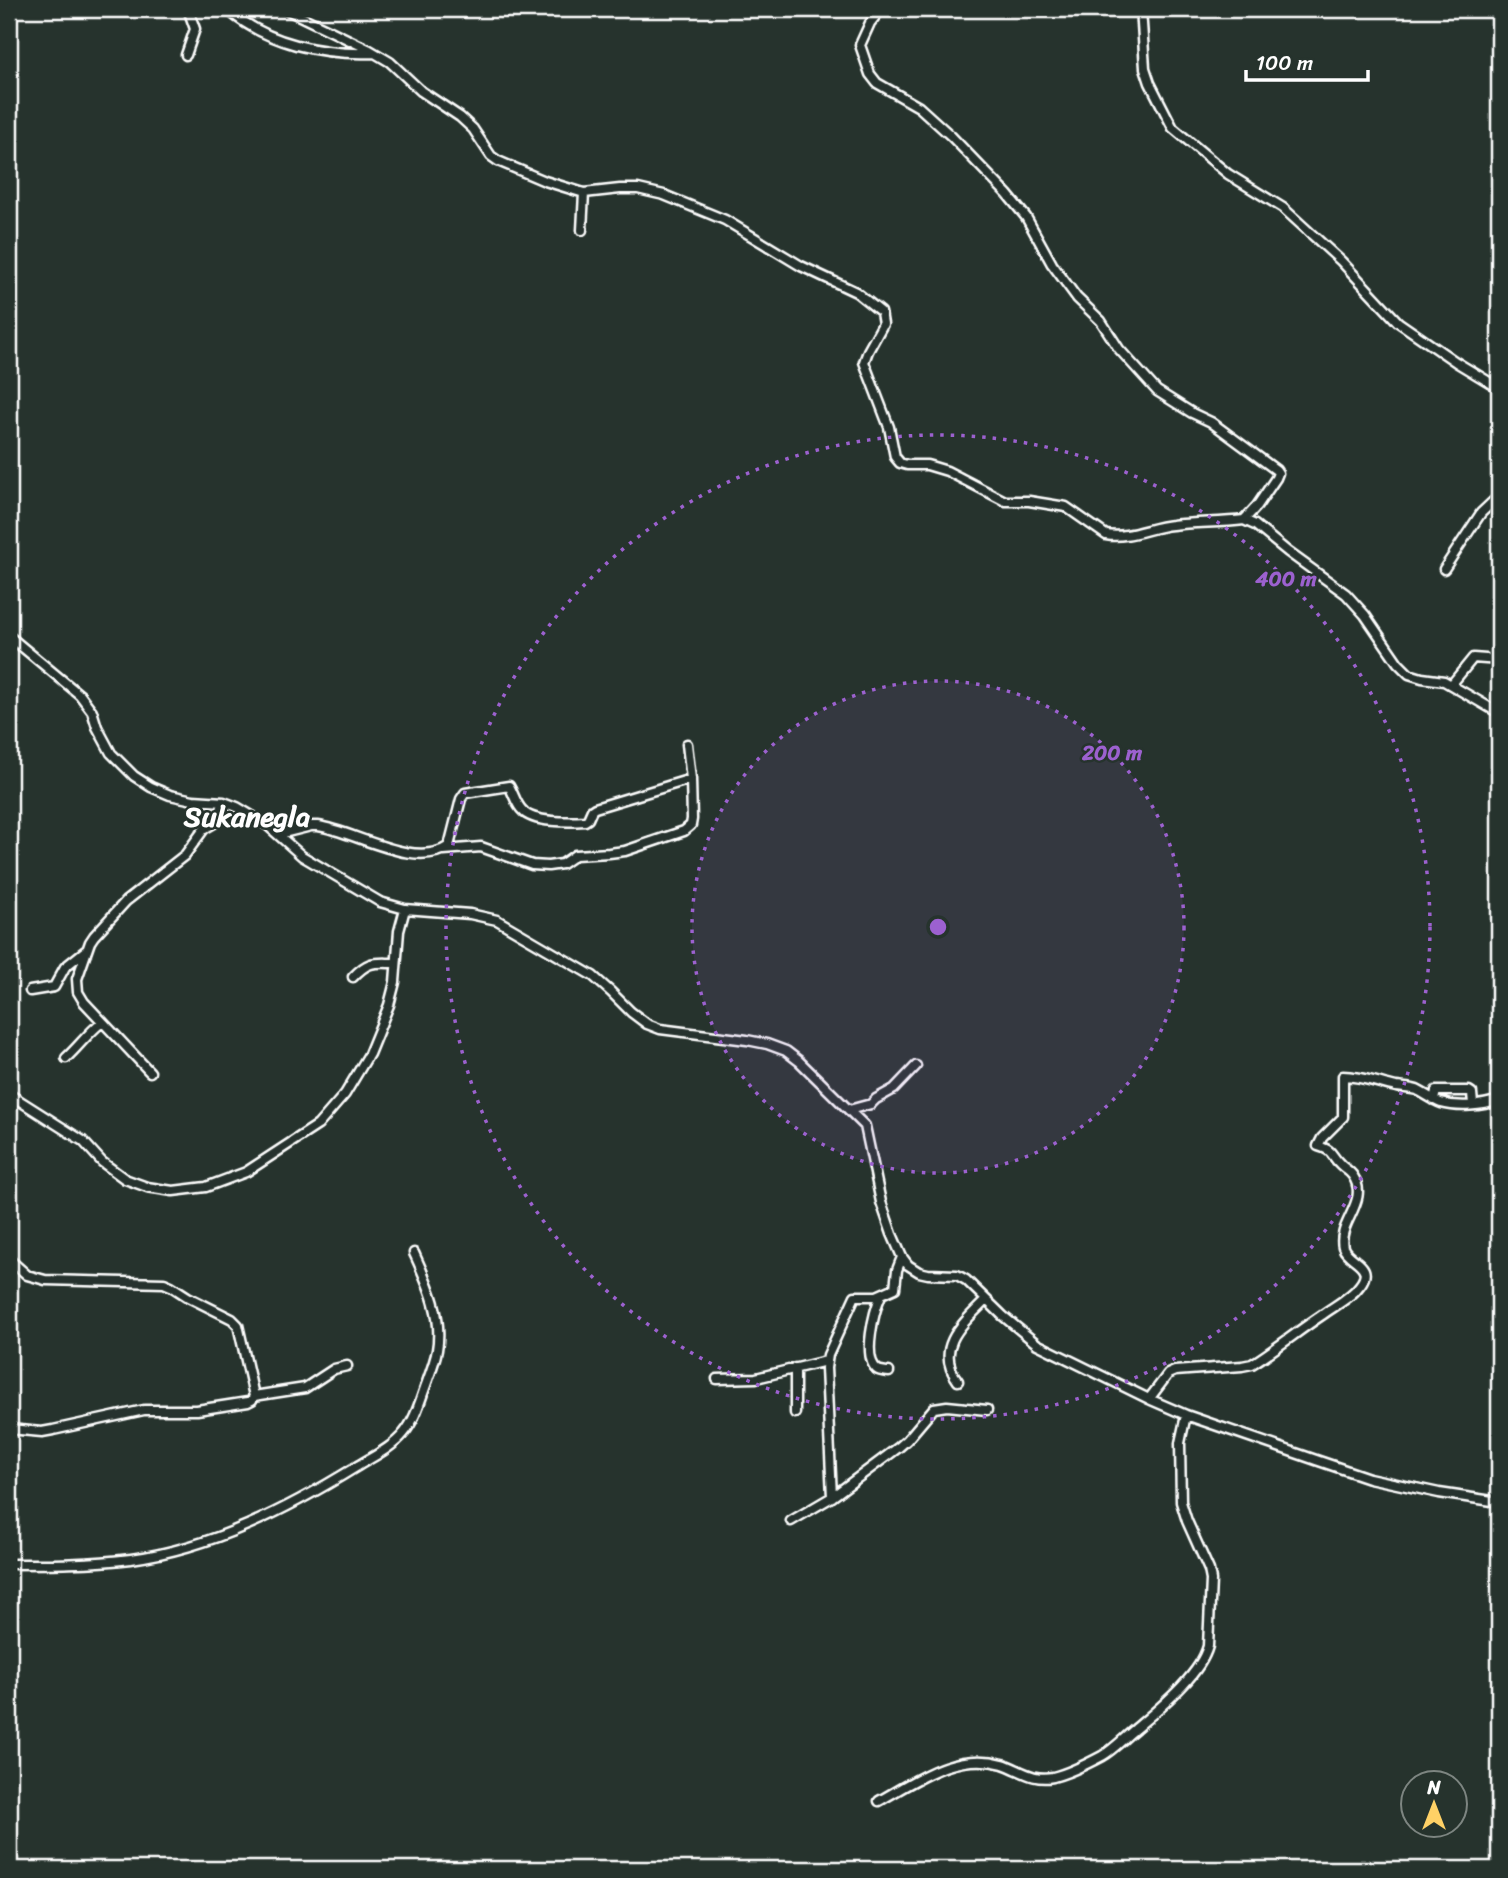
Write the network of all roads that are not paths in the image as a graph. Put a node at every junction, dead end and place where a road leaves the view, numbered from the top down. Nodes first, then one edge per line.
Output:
1 (188, 9) edge
2 (227, 9) edge
3 (285, 9) edge
4 (881, 9) edge
5 (1141, 9) edge
6 (376, 52) junction
7 (186, 55) dead end
8 (584, 193) junction
9 (582, 230) dead end
10 (1499, 388) edge
11 (1499, 496) edge
12 (1244, 520) junction
13 (1444, 569) dead end
14 (9, 636) edge
15 (1499, 660) edge
16 (1451, 685) junction
17 (1499, 713) edge
18 (687, 744) dead end
19 (691, 779) junction
20 (223, 802) junction
21 (279, 834) junction
22 (444, 849) junction
23 (405, 909) junction
24 (87, 949) junction
25 (396, 963) junction
26 (353, 977) dead end
27 (30, 991) dead end
28 (102, 1022) junction
29 (66, 1058) dead end
30 (916, 1066) dead end
31 (150, 1072) dead end
32 (9, 1094) edge
33 (1434, 1100) junction
34 (1499, 1100) edge
35 (1473, 1104) junction
36 (849, 1110) junction
37 (414, 1253) dead end
38 (902, 1257) junction
39 (9, 1259) edge
40 (881, 1295) junction
41 (986, 1300) junction
42 (826, 1361) junction
43 (347, 1366) dead end
44 (794, 1368) junction
45 (889, 1372) dead end
46 (717, 1379) dead end
47 (958, 1381) dead end
48 (254, 1396) junction
49 (1149, 1399) junction
50 (987, 1410) dead end
51 (795, 1413) dead end
52 (1186, 1415) junction
53 (9, 1429) edge
54 (832, 1497) junction
55 (1499, 1502) edge
56 (791, 1521) dead end
57 (9, 1564) edge
58 (879, 1801) dead end

1 - 7 street
2 - 6 street
3 - 6 street
4 - 12 street
5 - 10 street
6 - 8 street
8 - 9 street
8 - 12 street
11 - 13 street
12 - 16 street
14 - 20 street
15 - 16 street
16 - 17 street
18 - 19 street
19 - 22 street
19 - 22 street
20 - 21 street
20 - 24 street
21 - 22 street
21 - 23 street
23 - 25 street
23 - 36 street
24 - 27 street
24 - 28 street
25 - 26 street
25 - 32 street
28 - 29 street
28 - 31 street
30 - 36 street
33 - 35 street
33 - 35 street
33 - 49 street
34 - 35 street
36 - 38 street
37 - 57 street
38 - 40 street
38 - 41 street
39 - 48 street
40 - 42 street
40 - 45 street
41 - 47 street
41 - 49 street
42 - 44 street
42 - 54 street
43 - 48 street
44 - 46 street
44 - 51 street
48 - 53 street
49 - 52 street
50 - 54 street
52 - 55 street
52 - 58 street
54 - 56 street

